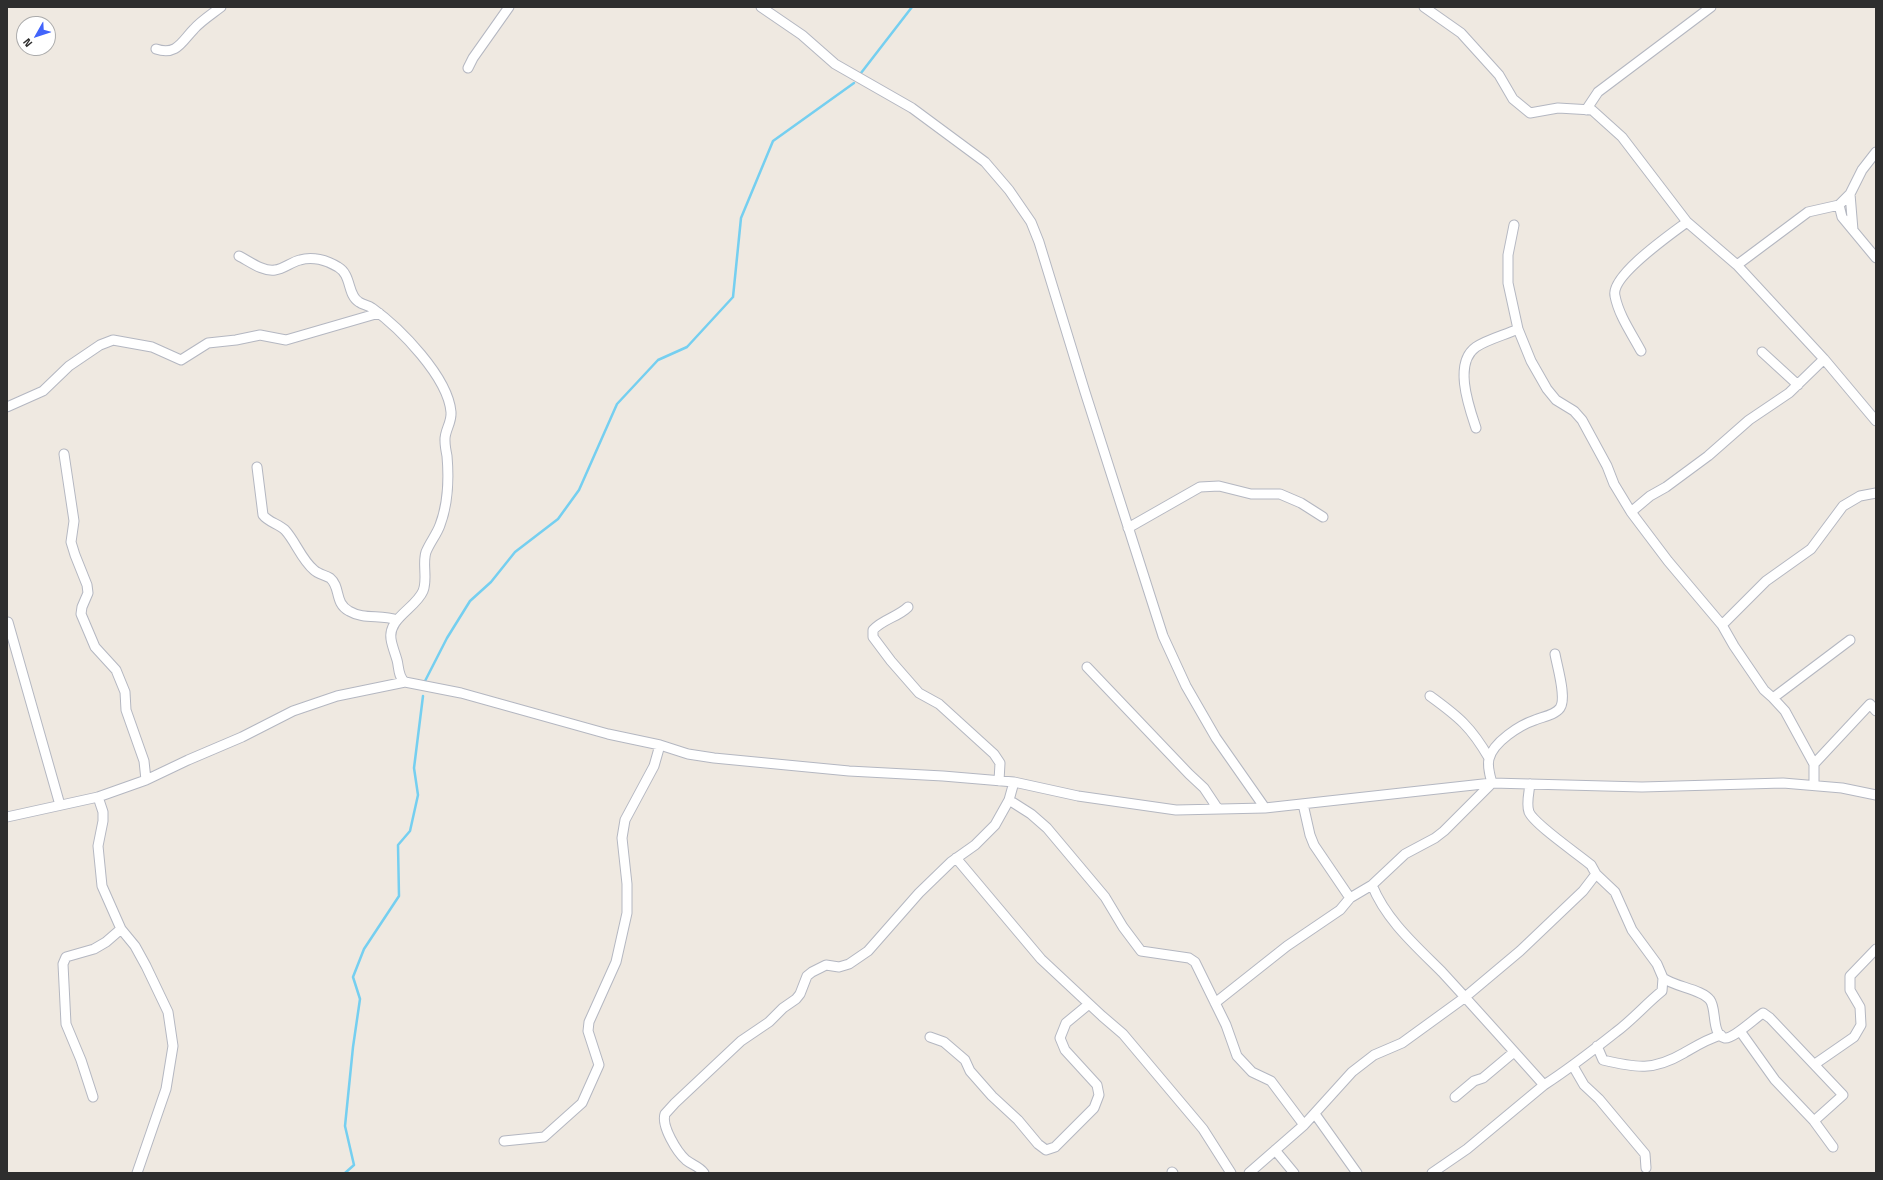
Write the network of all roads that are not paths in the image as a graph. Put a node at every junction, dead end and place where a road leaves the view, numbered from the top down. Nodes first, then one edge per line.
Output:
1 (221, 7) edge
2 (509, 7) edge
3 (761, 7) edge
4 (1424, 7) edge
5 (1711, 7) edge
6 (156, 49) dead end
7 (468, 68) dead end
8 (1586, 110) junction
9 (1876, 152) edge
10 (1850, 194) junction
11 (1851, 208) junction
12 (1839, 209) junction
13 (1687, 222) junction
14 (1514, 225) dead end
15 (1853, 230) junction
16 (239, 256) dead end
17 (1876, 258) edge
18 (1738, 265) junction
19 (379, 313) junction
20 (1518, 329) junction
21 (1641, 351) dead end
22 (1762, 352) dead end
23 (1824, 359) junction
24 (1798, 385) junction
25 (7, 407) edge
26 (1876, 421) edge
27 (1476, 428) dead end
28 (64, 454) dead end
29 (257, 467) dead end
30 (1876, 493) edge
31 (1631, 512) junction
32 (1323, 517) dead end
33 (1128, 528) junction
34 (908, 607) dead end
35 (397, 620) junction
36 (8, 622) edge
37 (1722, 625) junction
38 (1850, 640) dead end
39 (1555, 654) dead end
40 (1087, 667) dead end
41 (405, 682) junction
42 (1430, 696) dead end
43 (1773, 698) junction
44 (1874, 705) edge
45 (660, 745) junction
46 (1489, 758) junction
47 (1814, 764) junction
48 (146, 780) junction
49 (999, 781) junction
50 (1014, 782) junction
51 (1492, 783) junction
52 (1530, 784) junction
53 (1814, 784) junction
54 (1876, 795) edge
55 (98, 798) junction
56 (1009, 800) junction
57 (1303, 804) junction
58 (60, 805) junction
59 (1265, 808) junction
60 (1218, 809) junction
61 (7, 817) edge
62 (956, 858) junction
63 (1596, 874) junction
64 (1372, 885) junction
65 (1350, 898) junction
66 (121, 929) junction
67 (1876, 949) edge
68 (1663, 978) junction
69 (1464, 998) junction
70 (1215, 1003) junction
71 (1089, 1004) junction
72 (1740, 1030) junction
73 (1721, 1035) junction
74 (930, 1037) dead end
75 (1597, 1046) junction
76 (1514, 1052) junction
77 (1814, 1064) junction
78 (1573, 1066) junction
79 (1544, 1085) junction
80 (93, 1097) dead end
81 (1455, 1097) dead end
82 (1315, 1114) junction
83 (1814, 1121) junction
84 (1304, 1125) junction
85 (504, 1141) dead end
86 (1833, 1146) dead end
87 (1276, 1150) junction
88 (1646, 1168) dead end
89 (137, 1173) edge
90 (704, 1173) edge
91 (1231, 1173) edge
92 (1249, 1173) edge
93 (1294, 1173) edge
94 (1356, 1173) edge
95 (1432, 1173) edge

1 - 6 street
2 - 7 street
3 - 33 street
4 - 8 street
5 - 8 street
8 - 13 street
9 - 10 street
10 - 11 street
10 - 12 street
11 - 12 street
11 - 15 street
12 - 15 street
12 - 18 street
13 - 18 street
13 - 21 street
14 - 20 street
15 - 17 street
16 - 19 street
18 - 23 street
19 - 25 street
19 - 35 street
20 - 27 street
20 - 31 street
22 - 24 street
23 - 24 street
23 - 26 street
24 - 31 street
28 - 48 street
29 - 35 street
30 - 37 street
31 - 37 street
32 - 33 street
33 - 59 street
34 - 49 street
35 - 41 street
36 - 58 street
37 - 43 street
38 - 43 street
39 - 46 street
40 - 60 street
41 - 45 street
41 - 48 street
42 - 46 street
43 - 47 street
44 - 47 street
45 - 49 street
45 - 85 street
46 - 51 street
47 - 53 street
48 - 55 street
49 - 50 street
50 - 56 street
50 - 60 street
51 - 52 street
51 - 57 street
51 - 64 street
52 - 53 street
52 - 63 street
53 - 54 street
55 - 58 street
55 - 66 street
56 - 62 street
56 - 70 street
57 - 59 street
57 - 65 street
58 - 61 street
59 - 60 street
62 - 71 street
62 - 90 street
63 - 68 street
63 - 69 street
64 - 65 street
64 - 69 street
65 - 70 street
66 - 80 street
66 - 89 street
67 - 77 street
68 - 73 street
68 - 75 street
69 - 76 street
69 - 82 street
70 - 84 street
71 - 74 street
71 - 91 street
72 - 73 street
72 - 77 street
72 - 83 street
73 - 75 street
75 - 78 street
76 - 79 street
76 - 81 street
77 - 83 street
78 - 79 street
78 - 88 street
79 - 95 street
82 - 84 street
82 - 94 street
83 - 86 street
84 - 87 street
87 - 92 street
87 - 93 street

